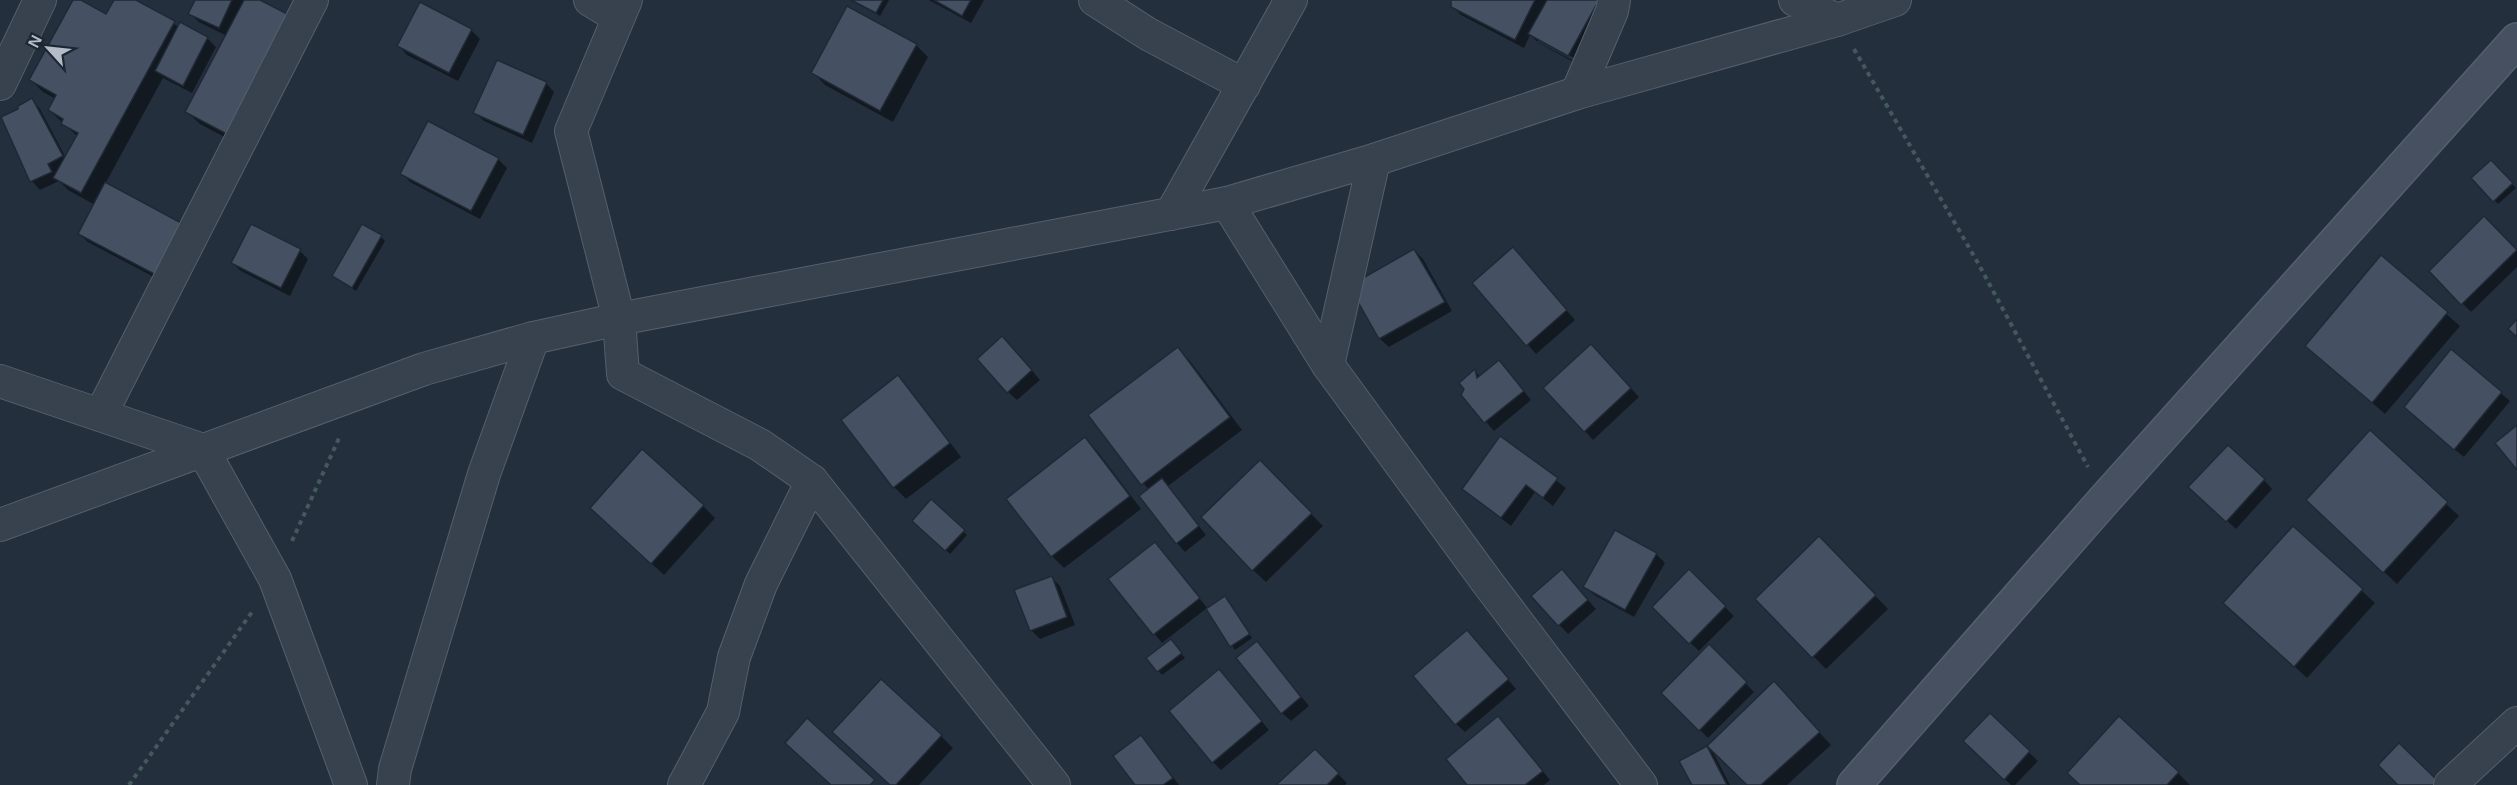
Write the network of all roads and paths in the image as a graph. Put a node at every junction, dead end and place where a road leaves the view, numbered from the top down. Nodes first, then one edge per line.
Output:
1 (40, 0) edge
2 (312, 0) edge
3 (590, 0) edge
4 (1095, 0) edge
5 (1292, 0) edge
6 (1614, 0) edge
7 (1795, 0) edge
8 (1895, 0) edge
9 (622, 9) edge
10 (1837, 20) junction
11 (2517, 40) edge
12 (0, 84) edge
13 (1244, 84) junction
14 (1577, 93) junction
15 (1374, 159) junction
16 (1227, 203) junction
17 (1171, 214) junction
18 (619, 319) junction
19 (533, 338) junction
20 (1328, 364) junction
21 (0, 381) edge
22 (101, 414) junction
23 (203, 450) junction
24 (812, 481) junction
25 (2105, 499) junction
26 (0, 525) edge
27 (2517, 723) edge
28 (2462, 778) edge
29 (351, 785) edge
30 (393, 785) edge
31 (684, 785) edge
32 (1054, 785) edge
33 (1641, 785) edge
34 (1854, 785) edge

1 - 12 street
2 - 22 street
3 - 9 street
4 - 13 street
5 - 13 street
6 - 14 street
7 - 10 street
8 - 10 street
9 - 18 street
10 - 14 street
10 - 25 path
11 - 25 main road
13 - 17 street
14 - 15 street
15 - 16 street
15 - 20 street
16 - 17 street
16 - 20 street
17 - 18 street
18 - 19 street
18 - 24 street
19 - 23 street
19 - 30 street
20 - 33 street
21 - 22 street
22 - 23 street
23 - 26 street
23 - 29 street
24 - 31 street
24 - 32 street
25 - 34 main road
27 - 28 street

